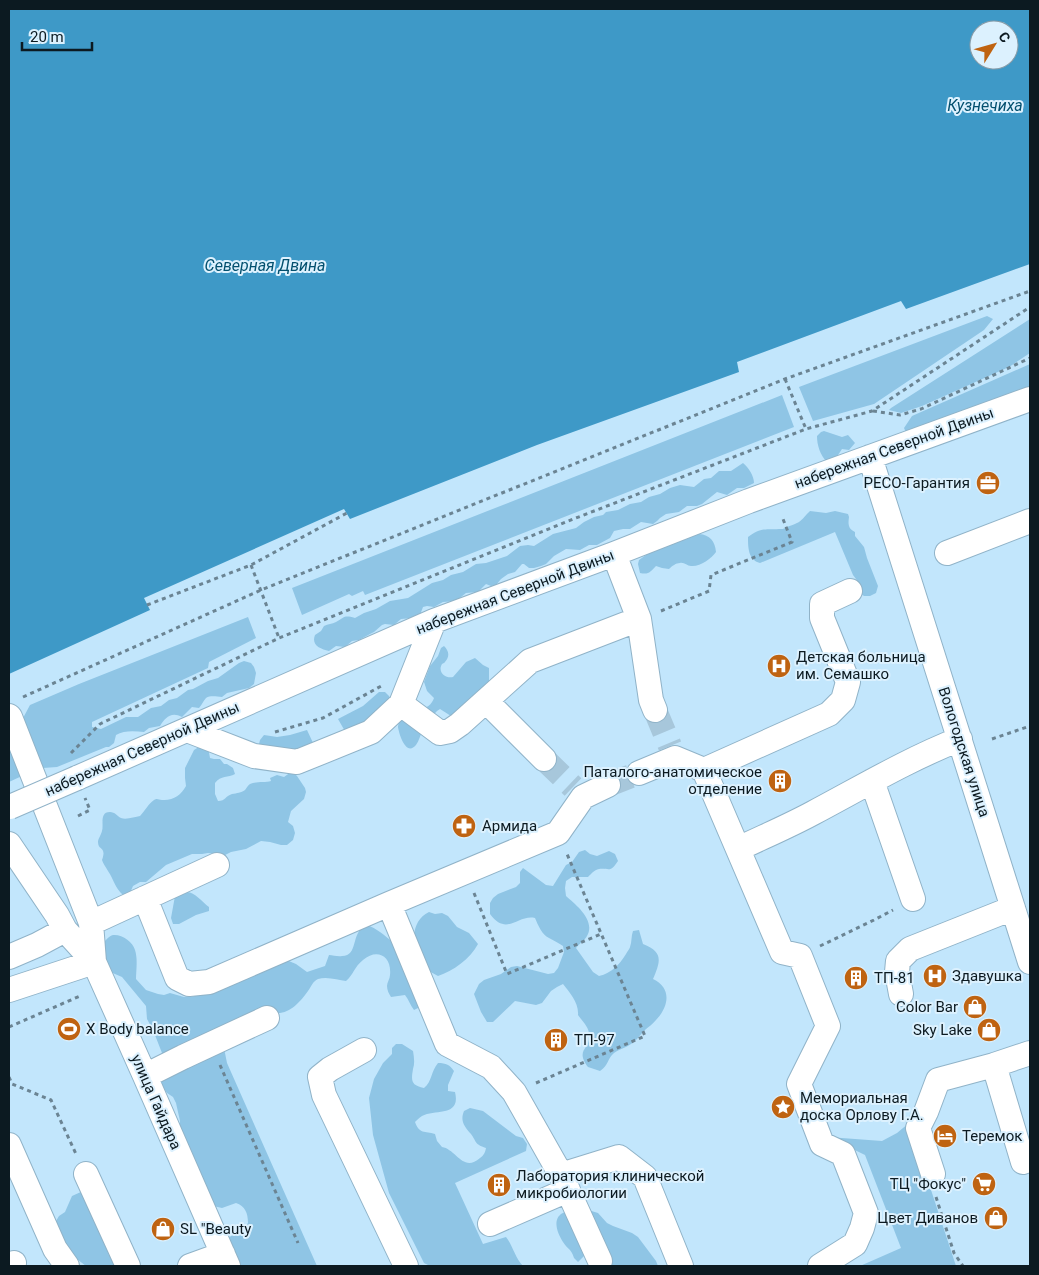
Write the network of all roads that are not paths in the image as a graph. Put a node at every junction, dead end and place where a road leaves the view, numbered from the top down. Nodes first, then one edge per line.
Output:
1 (1030, 400) edge
2 (870, 457) junction
3 (1030, 521) edge
4 (947, 553) dead end
5 (614, 554) junction
6 (850, 591) dead end
7 (638, 619) junction
8 (434, 621) junction
9 (486, 701) junction
10 (401, 704) junction
11 (13, 708) edge
12 (655, 710) tunnel mouth
13 (187, 730) junction
14 (960, 740) junction
15 (544, 759) tunnel mouth
16 (704, 770) junction
17 (639, 773) tunnel mouth
18 (872, 781) junction
19 (608, 785) tunnel mouth
20 (9, 807) edge
21 (9, 844) edge
22 (738, 850) junction
23 (218, 865) dead end
24 (145, 898) junction
25 (913, 899) road end
26 (389, 904) junction
27 (1021, 918) edge
28 (91, 923) junction
29 (65, 930) junction
30 (9, 957) edge
31 (94, 962) junction
32 (1030, 962) edge
33 (9, 990) edge
34 (901, 994) dead end
35 (267, 1018) dead end
36 (364, 1050) dead end
37 (1030, 1053) edge
38 (994, 1065) junction
39 (145, 1076) junction
40 (9, 1145) edge
41 (1023, 1162) dead end
42 (86, 1174) road end
43 (933, 1174) road end
44 (564, 1182) junction
45 (490, 1224) dead end
46 (225, 1260) edge
47 (597, 1265) edge
48 (67, 1266) edge
49 (128, 1266) edge
50 (190, 1266) edge
51 (406, 1266) edge
52 (681, 1266) edge
53 (820, 1266) edge

1 - 2 street, набережная Северной Двины
2 - 5 street, набережная Северной Двины
2 - 14 street, Вологодская улица
3 - 4 street
5 - 7 street
5 - 8 street, набережная Северной Двины
6 - 16 street
7 - 9 street
7 - 12 street
8 - 10 street
8 - 13 street, набережная Северной Двины
9 - 10 street
9 - 15 street
10 - 13 street
11 - 28 street
13 - 20 street, набережная Северной Двины, bridge
14 - 18 street
14 - 27 street, Вологодская улица
16 - 17 street
16 - 22 street
18 - 22 street
18 - 25 street
19 - 26 street
21 - 29 street, улица Гайдара
22 - 53 street
23 - 24 street
24 - 26 street
24 - 28 street
26 - 44 street
27 - 32 street, Вологодская улица
27 - 34 street
28 - 31 street
29 - 30 street
29 - 31 street, улица Гайдара
31 - 33 street
31 - 39 street, улица Гайдара
35 - 39 street
36 - 51 street
37 - 38 street
38 - 41 street
38 - 43 street
39 - 46 street, улица Гайдара
40 - 48 street
42 - 49 street
44 - 45 street
44 - 47 street
44 - 52 street
46 - 50 street

